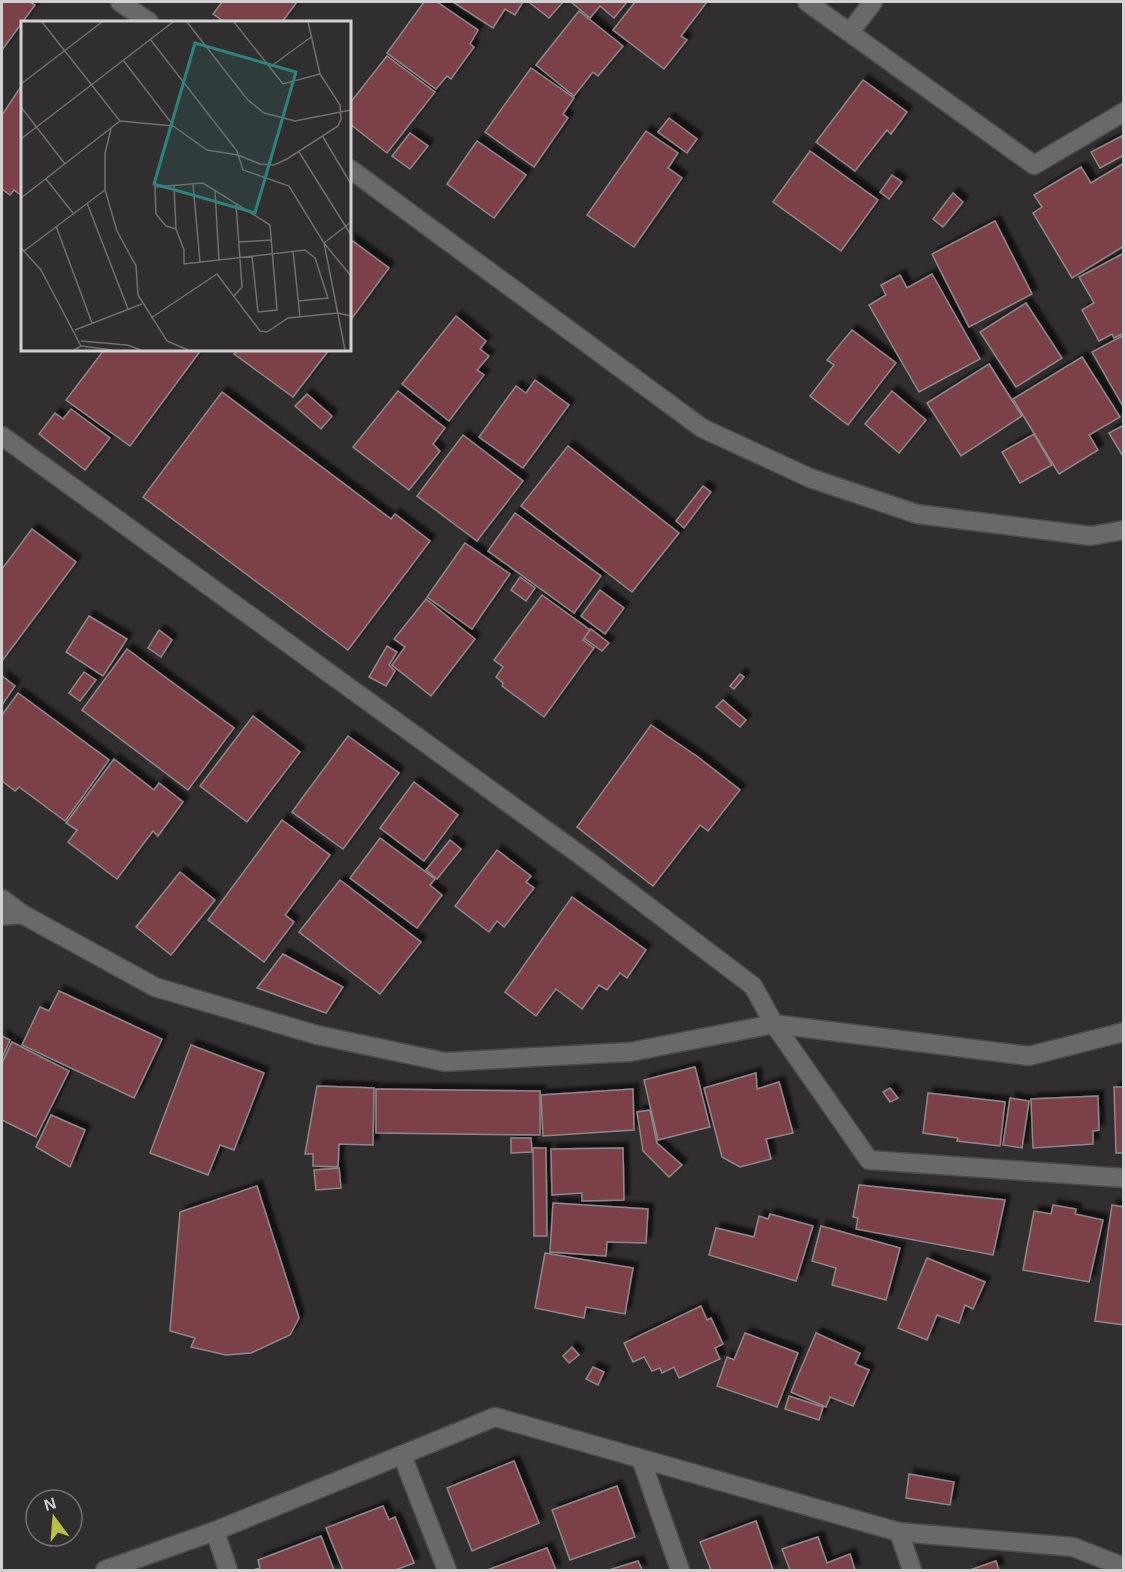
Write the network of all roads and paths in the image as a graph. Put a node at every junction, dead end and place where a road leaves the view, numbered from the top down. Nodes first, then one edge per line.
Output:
1 (120, 2) edge
2 (807, 2) edge
3 (873, 2) edge
4 (148, 21) edge
5 (850, 32) junction
6 (1124, 112) edge
7 (351, 170) edge
8 (2, 436) edge
9 (1124, 530) edge
10 (2, 899) edge
11 (22, 914) junction
12 (2, 916) edge
13 (774, 1024) junction
14 (1124, 1032) edge
15 (1124, 1178) edge
16 (402, 1455) junction
17 (641, 1459) junction
18 (215, 1531) junction
19 (899, 1532) junction
20 (1124, 1567) edge
21 (105, 1570) edge
22 (228, 1570) edge
23 (447, 1570) edge
24 (680, 1570) edge
25 (912, 1570) edge

1 - 4 street
2 - 5 street
3 - 5 street
5 - 6 street
7 - 9 street
8 - 13 street
10 - 11 street
11 - 12 street
11 - 13 street
13 - 14 street
13 - 15 street
16 - 17 street
16 - 18 street
16 - 23 street
17 - 19 street
17 - 24 street
18 - 21 street
18 - 22 street
19 - 20 street
19 - 25 street

